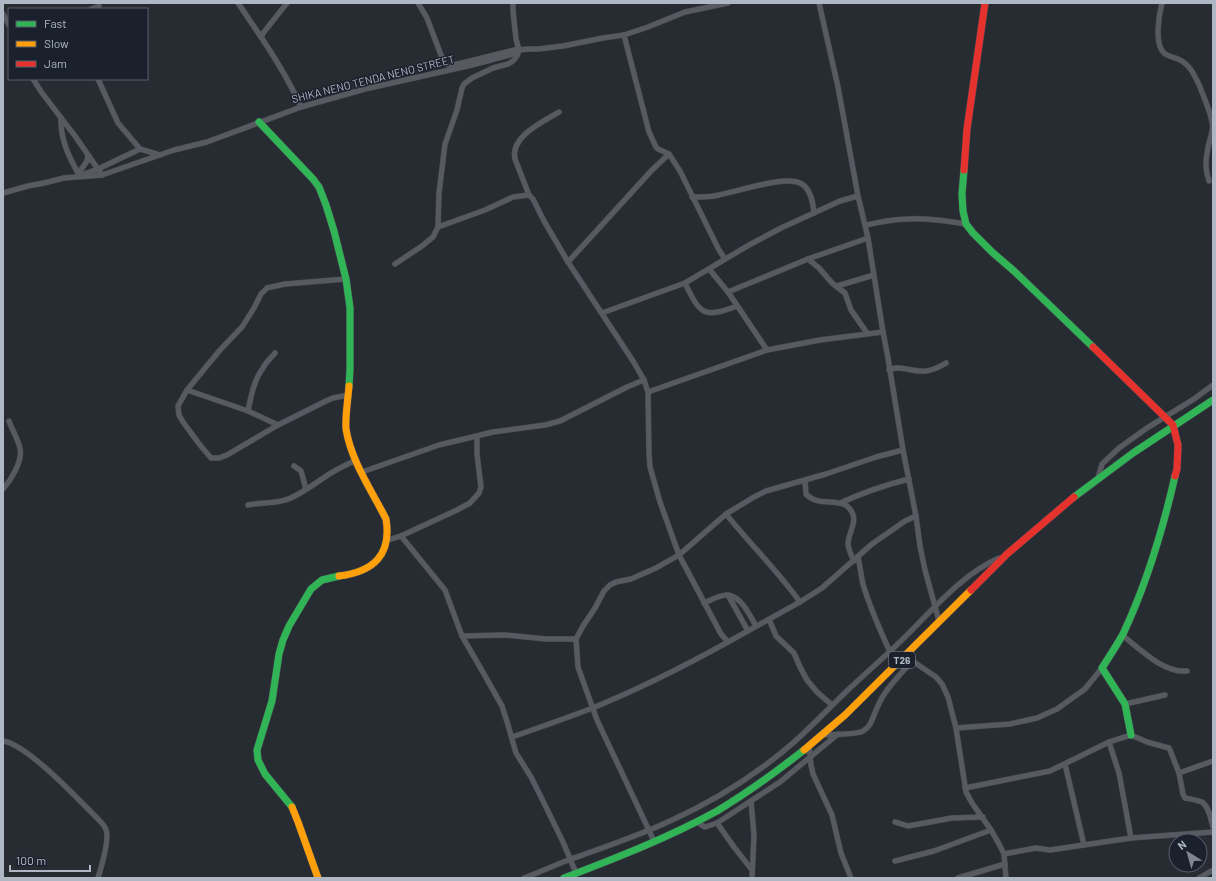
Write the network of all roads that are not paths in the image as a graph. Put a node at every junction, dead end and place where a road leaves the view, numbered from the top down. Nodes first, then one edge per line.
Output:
1 (238, 3) edge
2 (287, 3) edge
3 (418, 3) edge
4 (513, 3) edge
5 (728, 3) edge
6 (819, 3) edge
7 (985, 3) edge
8 (1162, 3) edge
9 (3, 14) edge
10 (8, 23) edge
11 (624, 35) junction
12 (261, 37) junction
13 (519, 50) junction
14 (34, 80) edge
15 (98, 80) edge
16 (301, 107) junction
17 (558, 112) dead end
18 (61, 118) junction
19 (259, 122) junction
20 (140, 149) junction
21 (669, 154) junction
22 (88, 155) junction
23 (160, 155) junction
24 (98, 169) junction
25 (77, 175) junction
26 (102, 175) junction
27 (1209, 181) dead end
28 (3, 193) edge
29 (529, 195) junction
30 (858, 196) junction
31 (692, 197) junction
32 (814, 213) junction
33 (966, 224) junction
34 (866, 225) junction
35 (438, 227) junction
36 (868, 238) junction
37 (725, 259) junction
38 (808, 259) junction
39 (568, 262) junction
40 (395, 264) dead end
41 (709, 269) junction
42 (874, 275) junction
43 (346, 279) junction
44 (685, 283) junction
45 (837, 286) junction
46 (728, 292) junction
47 (737, 306) junction
48 (602, 314) junction
49 (883, 332) junction
50 (867, 333) junction
51 (767, 350) junction
52 (275, 352) dead end
53 (946, 363) dead end
54 (889, 370) junction
55 (644, 380) junction
56 (1213, 385) edge
57 (187, 390) junction
58 (648, 392) junction
59 (348, 395) junction
60 (1213, 400) edge
61 (248, 411) junction
62 (1165, 416) junction
63 (9, 421) dead end
64 (1173, 424) junction
65 (278, 425) junction
66 (477, 436) junction
67 (903, 450) junction
68 (356, 460) junction
69 (294, 466) dead end
70 (362, 472) junction
71 (909, 479) junction
72 (1098, 479) junction
73 (805, 481) junction
74 (3, 489) edge
75 (306, 489) junction
76 (840, 503) junction
77 (248, 505) dead end
78 (726, 514) junction
79 (916, 516) junction
80 (401, 536) junction
81 (388, 540) junction
82 (679, 555) junction
83 (1006, 555) junction
84 (856, 559) junction
85 (728, 595) junction
86 (800, 602) junction
87 (704, 603) junction
88 (935, 607) junction
89 (769, 619) junction
90 (939, 621) junction
91 (756, 626) junction
92 (748, 630) junction
93 (1122, 635) junction
94 (462, 636) junction
95 (576, 639) junction
96 (728, 642) junction
97 (890, 652) junction
98 (905, 656) junction
99 (912, 661) junction
100 (896, 665) junction
101 (1102, 668) junction
102 (1187, 671) dead end
103 (1165, 695) dead end
104 (1125, 704) junction
105 (832, 705) junction
106 (592, 708) junction
107 (956, 728) junction
108 (838, 734) junction
109 (822, 735) junction
110 (1131, 735) junction
111 (512, 737) junction
112 (3, 741) edge
113 (1109, 742) junction
114 (809, 746) junction
115 (810, 757) junction
116 (1213, 760) edge
117 (1065, 764) junction
118 (1179, 773) junction
119 (965, 788) junction
120 (751, 801) junction
121 (983, 817) junction
122 (697, 821) junction
123 (895, 822) dead end
124 (717, 823) junction
125 (1213, 827) edge
126 (650, 830) junction
127 (991, 830) junction
128 (1213, 832) edge
129 (1131, 838) junction
130 (654, 841) junction
131 (1084, 845) junction
132 (1004, 854) junction
133 (570, 859) junction
134 (895, 861) dead end
135 (1005, 864) junction
136 (752, 870) junction
137 (1213, 870) edge
138 (576, 873) junction
139 (98, 878) edge
140 (318, 878) edge
141 (524, 878) edge
142 (564, 878) edge
143 (752, 878) edge
144 (851, 878) edge
145 (958, 878) edge
146 (1006, 878) edge
147 (1199, 878) edge

1 - 12 street
2 - 12 street
3 - 13 street
4 - 13 street
5 - 11 street, SHIKA NENO TENDA NENO STREET
6 - 30 street
7 - 33 main road
8 - 27 street
9 - 10 street
11 - 13 street, SHIKA NENO TENDA NENO STREET
11 - 21 street
12 - 16 street
13 - 16 street, SHIKA NENO TENDA NENO STREET
13 - 35 street
14 - 18 street
15 - 20 street
16 - 19 street, SHIKA NENO TENDA NENO STREET
17 - 29 street
18 - 22 street
18 - 25 street
19 - 23 street, SHIKA NENO TENDA NENO STREET
19 - 43 main road
20 - 23 street
20 - 24 street
21 - 31 street
21 - 39 street
22 - 24 street
22 - 25 street
23 - 26 street, SHIKA NENO TENDA NENO STREET
24 - 25 street
24 - 26 street
25 - 26 street, SHIKA NENO TENDA NENO STREET
25 - 28 street, SHIKA NENO TENDA NENO STREET
29 - 35 street
29 - 39 street
30 - 32 street
30 - 34 street
31 - 32 street
31 - 37 street
32 - 37 street
33 - 34 street
33 - 62 main road
34 - 36 street
35 - 40 street
36 - 38 street
36 - 42 street
37 - 41 street
38 - 45 street
38 - 46 street
39 - 48 street
41 - 44 street
41 - 46 street
42 - 45 street
42 - 49 street
43 - 57 street
43 - 59 main road
44 - 47 street
44 - 48 street
45 - 50 street
46 - 47 street
47 - 51 street
48 - 55 street
49 - 50 street
49 - 54 street
50 - 51 street
51 - 58 street
52 - 61 street
53 - 54 street
54 - 67 street
55 - 58 street
55 - 66 street
56 - 62 street
57 - 61 street
57 - 65 street
58 - 82 street
59 - 65 street
59 - 68 main road
60 - 64 main road, T26
61 - 65 street
62 - 64 main road
62 - 72 street
63 - 74 street
64 - 72 main road, T26
64 - 93 main road
66 - 70 street
66 - 80 street
67 - 71 street
67 - 73 street
68 - 70 main road
68 - 75 street
69 - 75 street
70 - 81 main road
71 - 76 street
71 - 79 street
72 - 83 main road, T26
73 - 76 street
73 - 78 street
75 - 77 street
76 - 84 street
78 - 82 street
78 - 86 street
79 - 84 street
79 - 88 street
80 - 81 street
80 - 94 street
81 - 140 main road
82 - 87 street
82 - 95 street
83 - 88 street
83 - 90 main road, T26
84 - 86 street
84 - 97 street
85 - 87 street
85 - 91 street
85 - 92 street
86 - 89 street
87 - 96 street
88 - 90 street
88 - 97 street
89 - 91 street
89 - 105 street
90 - 98 main road, T26
91 - 92 street
92 - 96 street
93 - 101 main road
93 - 102 street
94 - 95 street
94 - 111 street
95 - 106 street
96 - 106 street
97 - 100 street
97 - 105 street
98 - 99 street
98 - 100 main road, T26
99 - 107 street
99 - 108 street
100 - 109 main road, T26
101 - 104 main road
101 - 107 street
103 - 104 street
104 - 110 main road
105 - 126 street
106 - 111 street
106 - 126 street
107 - 119 street
108 - 109 street
108 - 115 street
109 - 114 main road, T26
110 - 113 street
110 - 118 street
111 - 133 street
112 - 139 street
113 - 117 street
113 - 129 street
114 - 115 street
114 - 122 main road, T26
115 - 120 street
115 - 144 street
116 - 118 street
117 - 119 street
117 - 131 street
118 - 125 street
119 - 121 street
120 - 124 street
120 - 136 street
121 - 123 street
121 - 127 street
122 - 124 street
122 - 130 main road, T26
124 - 136 street
126 - 130 street
126 - 133 street
127 - 132 street
127 - 134 street
128 - 129 street
129 - 131 street
130 - 138 main road, T26
131 - 132 street
132 - 135 street
133 - 138 street
133 - 141 street
135 - 145 street
135 - 146 street
136 - 143 street
137 - 147 street
138 - 142 main road, T26

